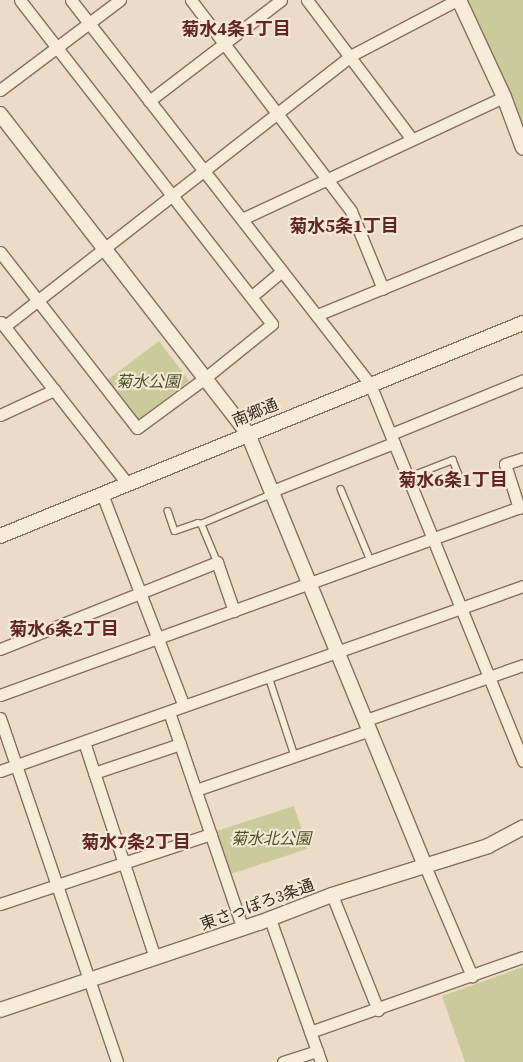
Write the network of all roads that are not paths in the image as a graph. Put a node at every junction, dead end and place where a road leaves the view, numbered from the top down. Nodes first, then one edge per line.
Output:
1 (20, 0) edge
2 (71, 0) edge
3 (120, 0) edge
4 (191, 0) edge
5 (281, 0) edge
6 (458, 0) edge
7 (309, 1) edge
8 (89, 23) junction
9 (225, 44) junction
10 (57, 47) junction
11 (350, 56) junction
12 (0, 90) edge
13 (504, 97) junction
14 (149, 102) junction
15 (278, 113) junction
16 (0, 114) edge
17 (411, 138) junction
18 (523, 148) edge
19 (203, 171) junction
20 (327, 178) junction
21 (172, 195) junction
22 (242, 219) junction
23 (523, 231) edge
24 (104, 247) junction
25 (0, 252) edge
26 (282, 270) junction
27 (383, 289) junction
28 (252, 296) junction
29 (38, 300) junction
30 (318, 315) junction
31 (2, 323) edge
32 (523, 323) edge
33 (205, 378) junction
34 (523, 380) edge
35 (370, 384) junction
36 (54, 390) junction
37 (0, 415) edge
38 (248, 434) junction
39 (392, 438) junction
40 (523, 458) edge
41 (459, 475) dead end
42 (408, 477) junction
43 (128, 483) junction
44 (341, 490) dead end
45 (272, 492) junction
46 (102, 494) junction
47 (521, 507) edge
48 (168, 511) dead end
49 (201, 524) junction
50 (0, 536) edge
51 (434, 540) junction
52 (217, 562) junction
53 (371, 562) junction
54 (310, 584) junction
55 (523, 586) edge
56 (140, 592) junction
57 (462, 608) junction
58 (234, 611) junction
59 (158, 639) junction
60 (0, 650) edge
61 (338, 652) junction
62 (523, 665) edge
63 (269, 677) junction
64 (489, 677) junction
65 (0, 695) edge
66 (184, 706) junction
67 (169, 712) junction
68 (0, 718) edge
69 (368, 725) junction
70 (84, 742) junction
71 (180, 744) junction
72 (295, 756) junction
73 (523, 761) edge
74 (16, 766) junction
75 (0, 771) edge
76 (94, 773) junction
77 (196, 790) junction
78 (523, 826) edge
79 (211, 834) junction
80 (124, 863) junction
81 (425, 866) junction
82 (58, 885) junction
83 (332, 895) junction
84 (0, 904) edge
85 (270, 919) junction
86 (243, 929) junction
87 (523, 957) edge
88 (155, 958) junction
89 (472, 976) junction
90 (89, 980) junction
91 (0, 1010) edge
92 (378, 1010) junction
93 (310, 1032) junction
94 (319, 1056) edge
95 (117, 1062) edge
96 (283, 1062) edge

1 - 10 street
2 - 8 street
3 - 8 street
4 - 9 street
5 - 9 street
6 - 11 street
6 - 13 street
7 - 11 street
8 - 10 street
8 - 14 street
9 - 14 street
9 - 15 street
10 - 12 street
10 - 21 street
11 - 15 street
11 - 17 street
13 - 17 street
13 - 18 street
14 - 19 street
15 - 19 street
15 - 20 street
16 - 24 street
17 - 20 street
19 - 21 street
19 - 22 street
20 - 22 street
20 - 27 street
21 - 24 street
21 - 28 street
22 - 26 street
23 - 27 street
24 - 29 street
24 - 33 street
25 - 29 street
26 - 28 street
26 - 30 street
27 - 30 street
28 - 33 street
29 - 31 street
29 - 33 street
30 - 35 street
31 - 36 street
32 - 35 street, 南郷通
33 - 38 street
34 - 39 street
35 - 38 street, 南郷通
35 - 39 street
36 - 37 street
36 - 43 street
38 - 43 street, 南郷通
38 - 45 street
39 - 42 street
39 - 45 street
40 - 47 street
41 - 42 lane
42 - 51 street
43 - 46 street, 南郷通
44 - 53 lane
45 - 49 lane
45 - 54 street
46 - 50 street, 南郷通
46 - 56 street
47 - 51 street
48 - 49 lane
49 - 52 lane
51 - 53 street
51 - 57 street
52 - 56 street
52 - 58 street
53 - 54 street
54 - 58 street
54 - 61 street
55 - 57 street
56 - 59 street
56 - 60 street
57 - 61 street
57 - 64 street
58 - 59 street
59 - 65 street
59 - 66 street
61 - 63 street
61 - 69 street
62 - 64 street
63 - 66 street
63 - 72 lane
64 - 69 street
64 - 73 street
66 - 67 street
67 - 70 street
67 - 71 street
68 - 74 street
69 - 72 street
69 - 81 street
70 - 74 street
70 - 76 street
71 - 76 street
71 - 77 street
72 - 77 street
74 - 75 street
74 - 82 street
76 - 80 street
77 - 79 street
78 - 81 street, 東さっぽろ3条通
79 - 80 street
79 - 86 street
80 - 82 street
80 - 88 street
81 - 83 street, 東さっぽろ3条通
81 - 89 street
82 - 84 street
82 - 90 street
83 - 85 street, 東さっぽろ3条通
83 - 92 street
85 - 86 street, 東さっぽろ3条通
85 - 93 street
86 - 88 street, 東さっぽろ3条通
87 - 89 street
88 - 90 street, 東さっぽろ3条通
89 - 92 street
90 - 91 street, 東さっぽろ3条通
90 - 95 street
92 - 93 street
93 - 94 street
94 - 96 street

